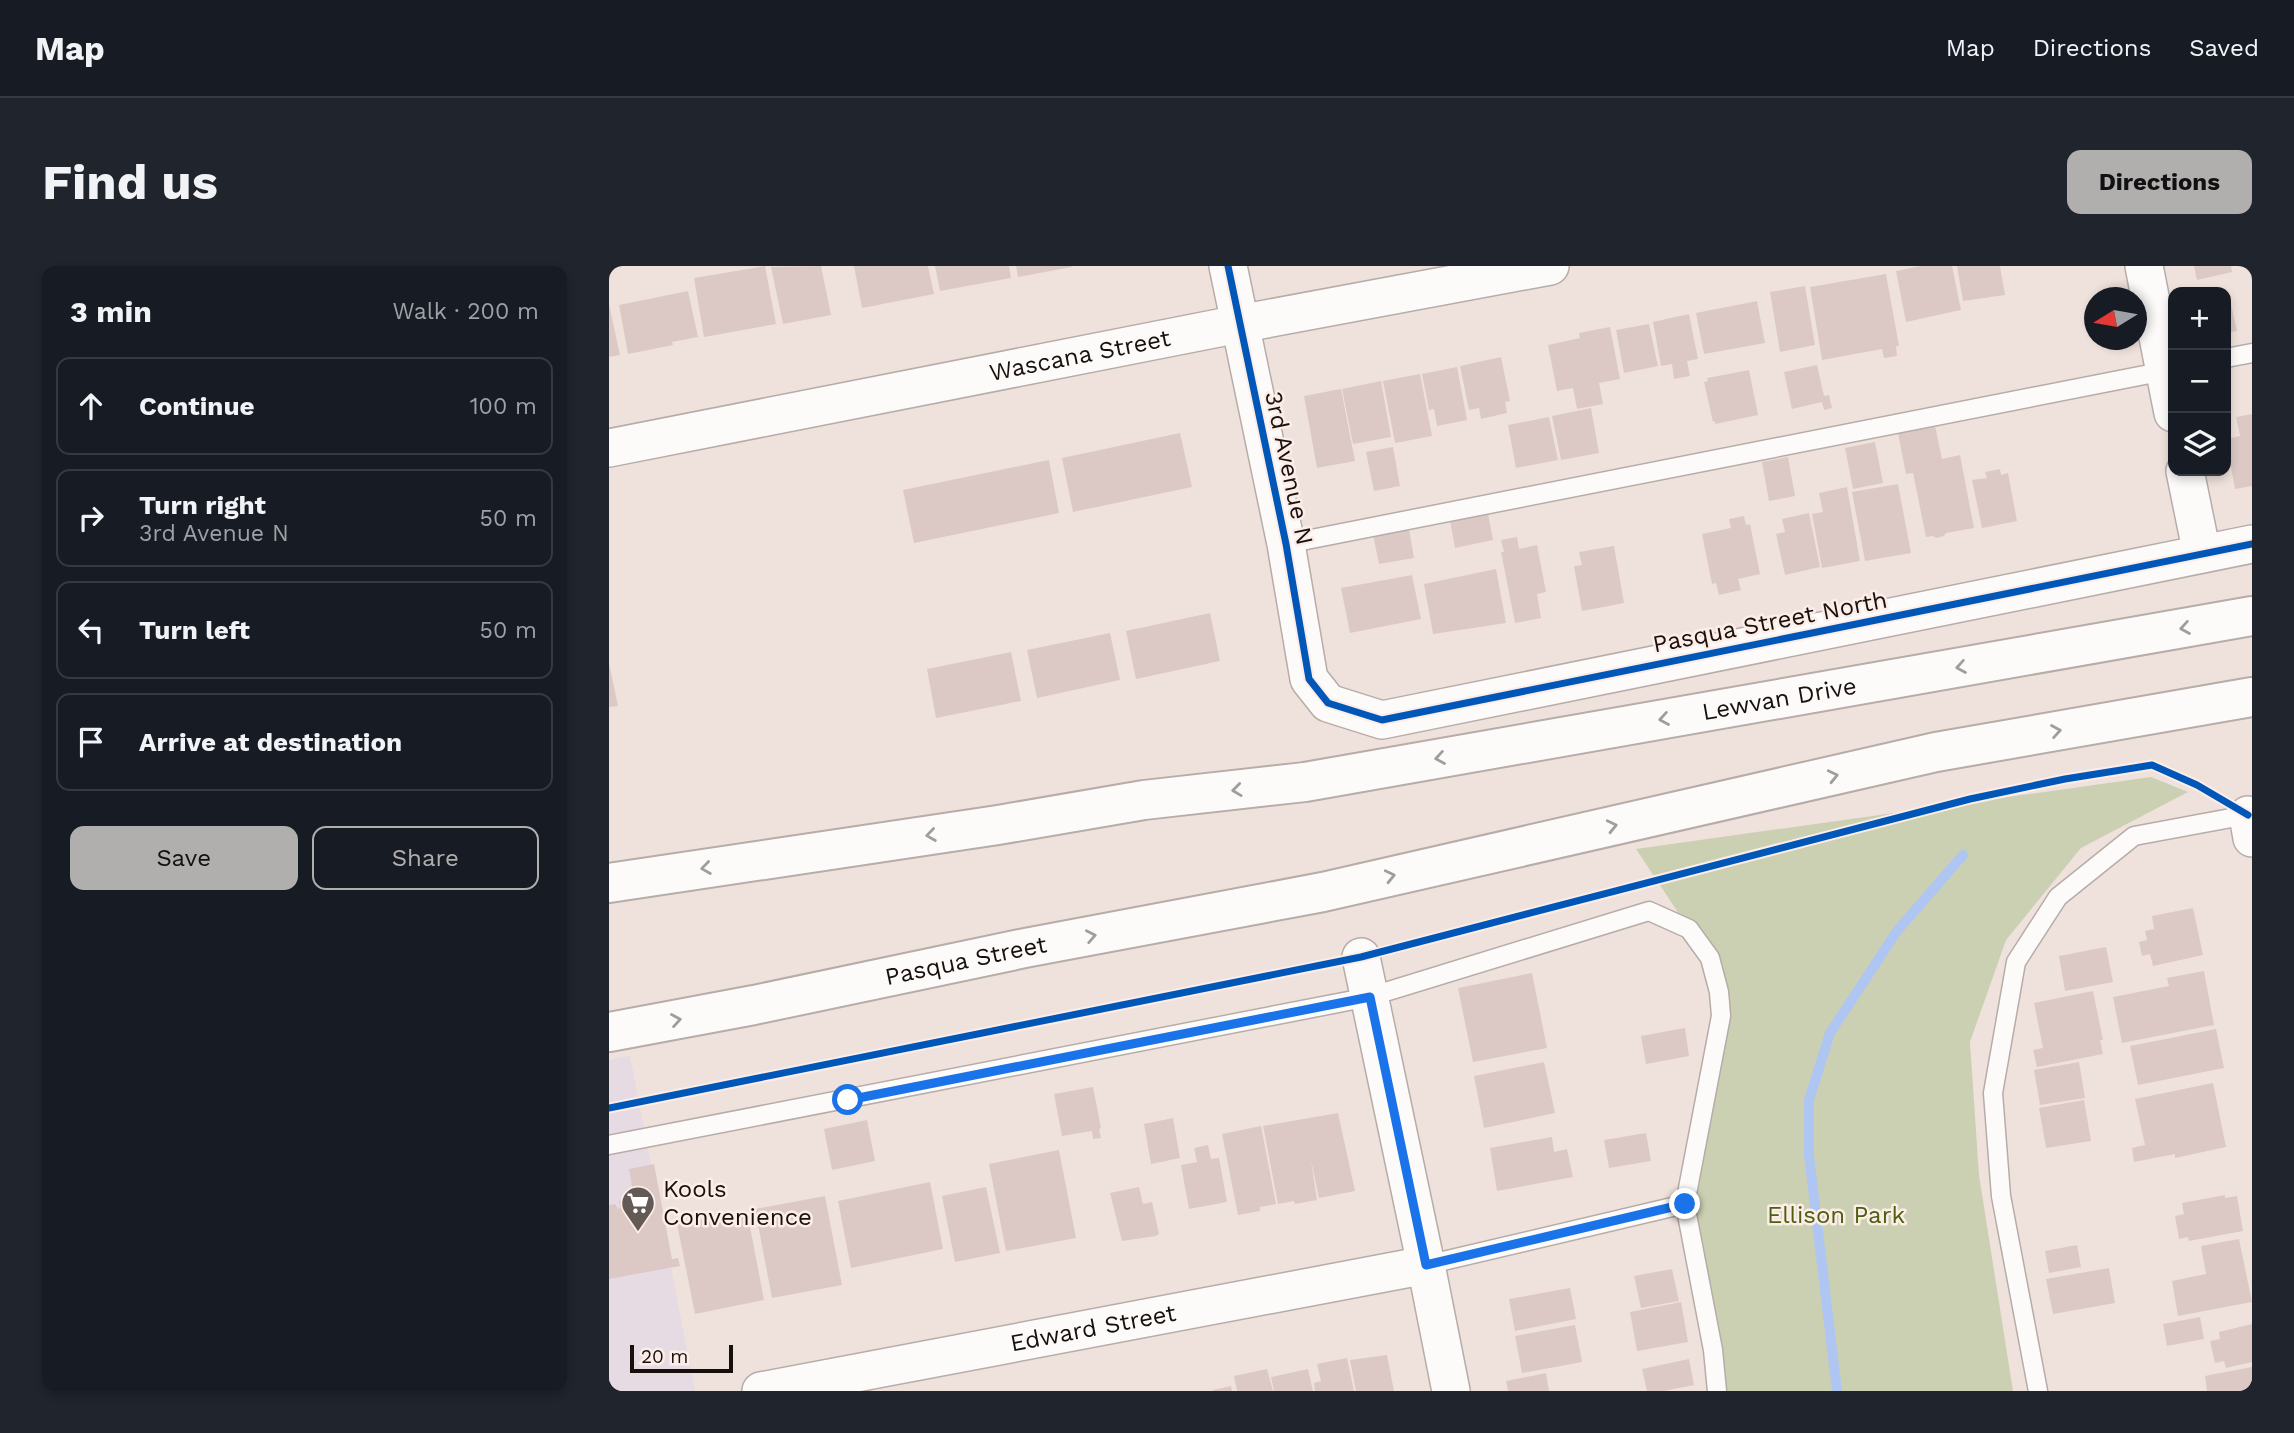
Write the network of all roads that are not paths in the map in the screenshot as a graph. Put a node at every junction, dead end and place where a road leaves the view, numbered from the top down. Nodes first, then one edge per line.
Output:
1 (1228, 266) edge
2 (1550, 266) edge
3 (2144, 266) edge
4 (1239, 324) junction
5 (2252, 353) edge
6 (2231, 357) edge
7 (2168, 366) edge
8 (2168, 370) edge
9 (609, 448) edge
10 (2186, 476) edge
11 (1286, 544) junction
12 (2252, 544) edge
13 (2202, 554) junction
14 (2252, 616) edge
15 (1309, 679) joint
16 (2252, 697) edge
17 (2251, 822) edge
18 (609, 883) edge
19 (1361, 957) dead end
20 (1370, 997) junction
21 (609, 1032) edge
22 (609, 1145) edge
23 (1685, 1204) junction
24 (1426, 1265) junction
25 (761, 1391) edge
26 (1451, 1391) edge
27 (1717, 1391) edge
28 (2038, 1391) edge

1 - 4 street, 3rd Avenue N
2 - 4 street, Wascana Street
3 - 7 street
4 - 9 street, Wascana Street
4 - 11 street, 3rd Avenue N
5 - 6 lane
8 - 11 lane
10 - 13 street
11 - 15 street, 3rd Avenue N
12 - 13 street, Pasqua Street North
13 - 15 street, Pasqua Street North
14 -> 18 main road, Lewvan Drive
21 -> 16 main road, Pasqua Street
17 - 28 lane
19 - 20 street
20 - 22 lane
20 - 23 lane
20 - 24 street
23 - 24 lane
23 - 27 lane
24 - 25 street, Edward Street
24 - 26 street

